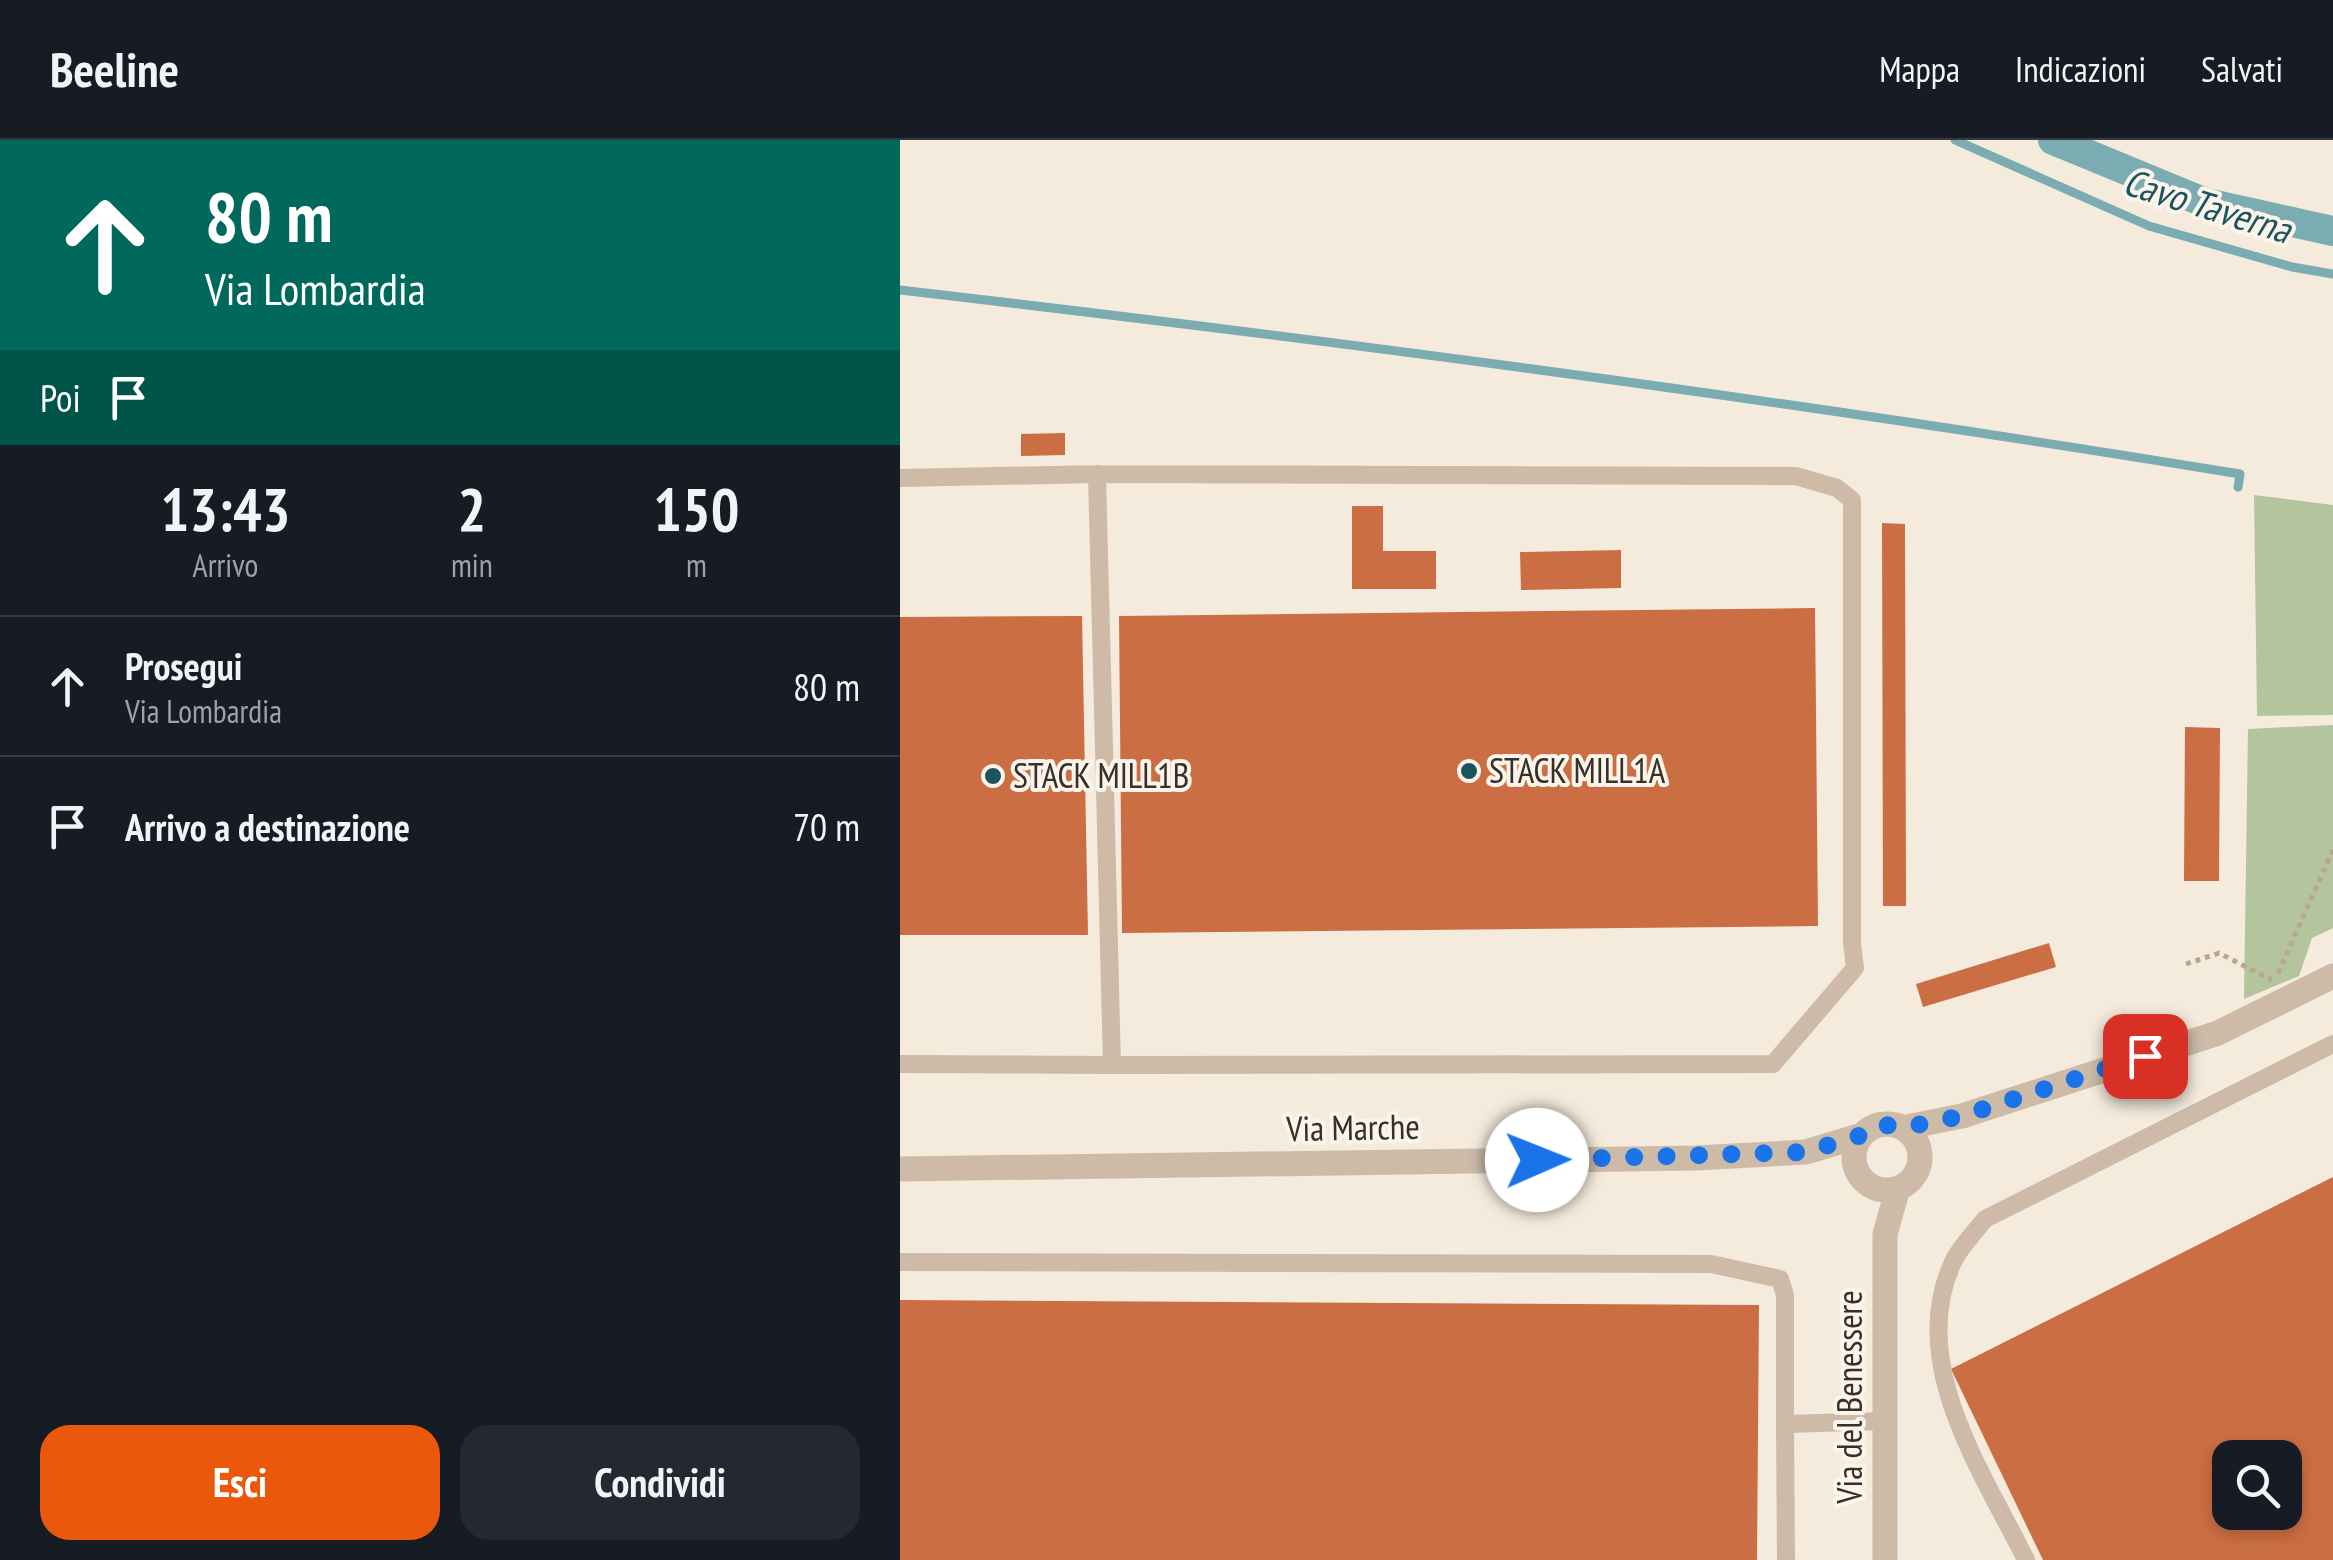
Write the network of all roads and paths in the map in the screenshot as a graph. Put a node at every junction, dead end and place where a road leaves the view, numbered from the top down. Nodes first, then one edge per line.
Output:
1 (1097, 474) junction
2 (900, 478) edge
3 (2333, 850) edge
4 (2186, 964) dead end
5 (2333, 976) edge
6 (2274, 981) junction
7 (2260, 1012) junction
8 (2333, 1044) edge
9 (900, 1064) edge
10 (1112, 1064) junction
11 (1962, 1116) junction
12 (1902, 1128) junction
13 (1862, 1135) junction
14 (1806, 1152) junction
15 (1920, 1154) junction
16 (900, 1169) edge
17 (1861, 1175) junction
18 (1898, 1188) junction
19 (1885, 1234) junction
20 (900, 1262) edge
21 (1885, 1421) junction
22 (1785, 1424) junction
23 (1786, 1560) edge
24 (1885, 1560) edge
25 (2026, 1560) edge

1 - 2 lane
1 - 10 lane
1 - 10 lane
3 - 6 path
4 - 6 path
5 - 7 street
6 - 7 path
7 - 11 street
8 - 25 lane
9 - 10 lane
11 - 12 street
11 - 15 street
12 - 13 street
12 - 15 street
13 - 14 street, Via Marche
13 - 17 street
14 - 16 street, Via Marche
14 - 17 street, Via Marche
15 - 18 street
17 - 18 street
17 - 19 street, Via del Benessere
18 - 19 street, Via del Benessere
19 - 21 street, Via del Benessere
20 - 22 lane
21 - 22 lane
21 - 24 street, Via del Benessere
22 - 23 lane

